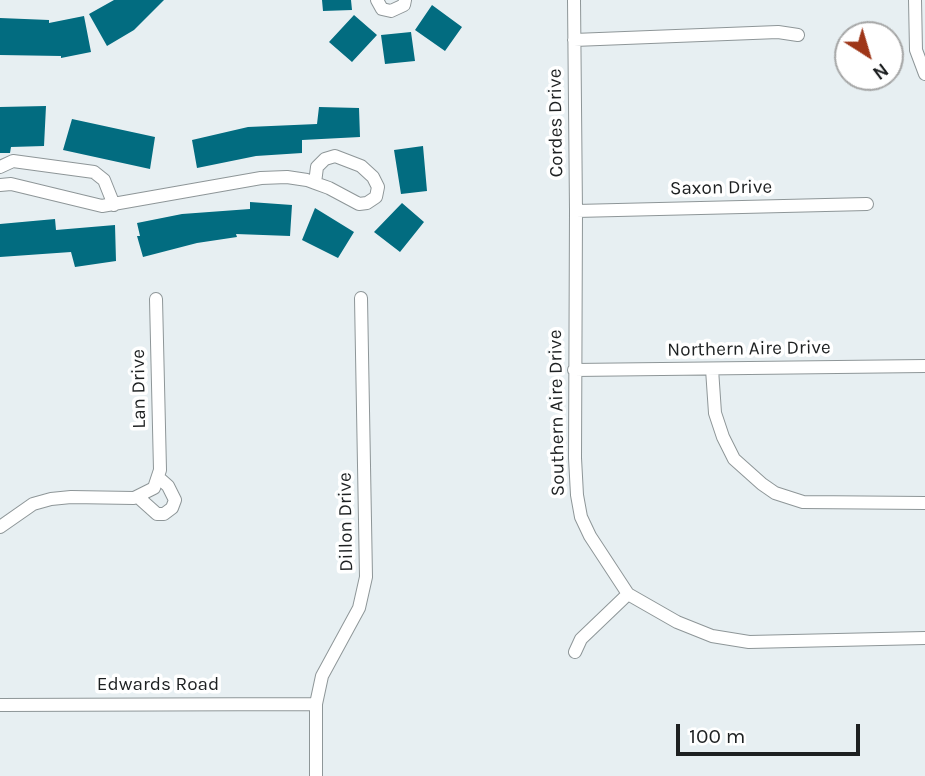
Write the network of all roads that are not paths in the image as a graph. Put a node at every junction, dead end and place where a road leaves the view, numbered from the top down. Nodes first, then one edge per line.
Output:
1 (377, 0) edge
2 (405, 0) edge
3 (574, 0) edge
4 (915, 0) edge
5 (798, 35) dead end
6 (574, 40) junction
7 (925, 74) edge
8 (0, 167) edge
9 (314, 183) junction
10 (0, 185) edge
11 (867, 204) dead end
12 (114, 205) junction
13 (576, 211) junction
14 (575, 246) joint
15 (361, 298) dead end
16 (156, 299) dead end
17 (925, 366) edge
18 (712, 369) junction
19 (574, 370) junction
20 (159, 478) junction
21 (138, 496) junction
22 (925, 503) edge
23 (0, 527) edge
24 (628, 594) junction
25 (925, 638) edge
26 (575, 652) dead end
27 (316, 704) junction
28 (0, 705) edge
29 (316, 776) edge

1 - 2 street
3 - 6 street, Cordes Drive
4 - 7 street
5 - 6 street
6 - 13 street, Cordes Drive
8 - 12 street
9 - 9 street
9 - 12 street
10 - 12 street
11 - 13 street, Saxon Drive
13 - 14 street, Cordes Drive
14 - 19 street, Southern Aire Drive
15 - 27 street, Dillon Drive
16 - 20 street, Lan Drive
17 - 18 street, Northern Aire Drive
18 - 19 street, Northern Aire Drive
18 - 22 street
19 - 24 street, Southern Aire Drive
20 - 21 street
20 - 21 street, Lan Drive
21 - 23 street
24 - 25 street, Southern Aire Drive
24 - 26 street
27 - 28 street, Edwards Road
27 - 29 street, Dillon Drive

